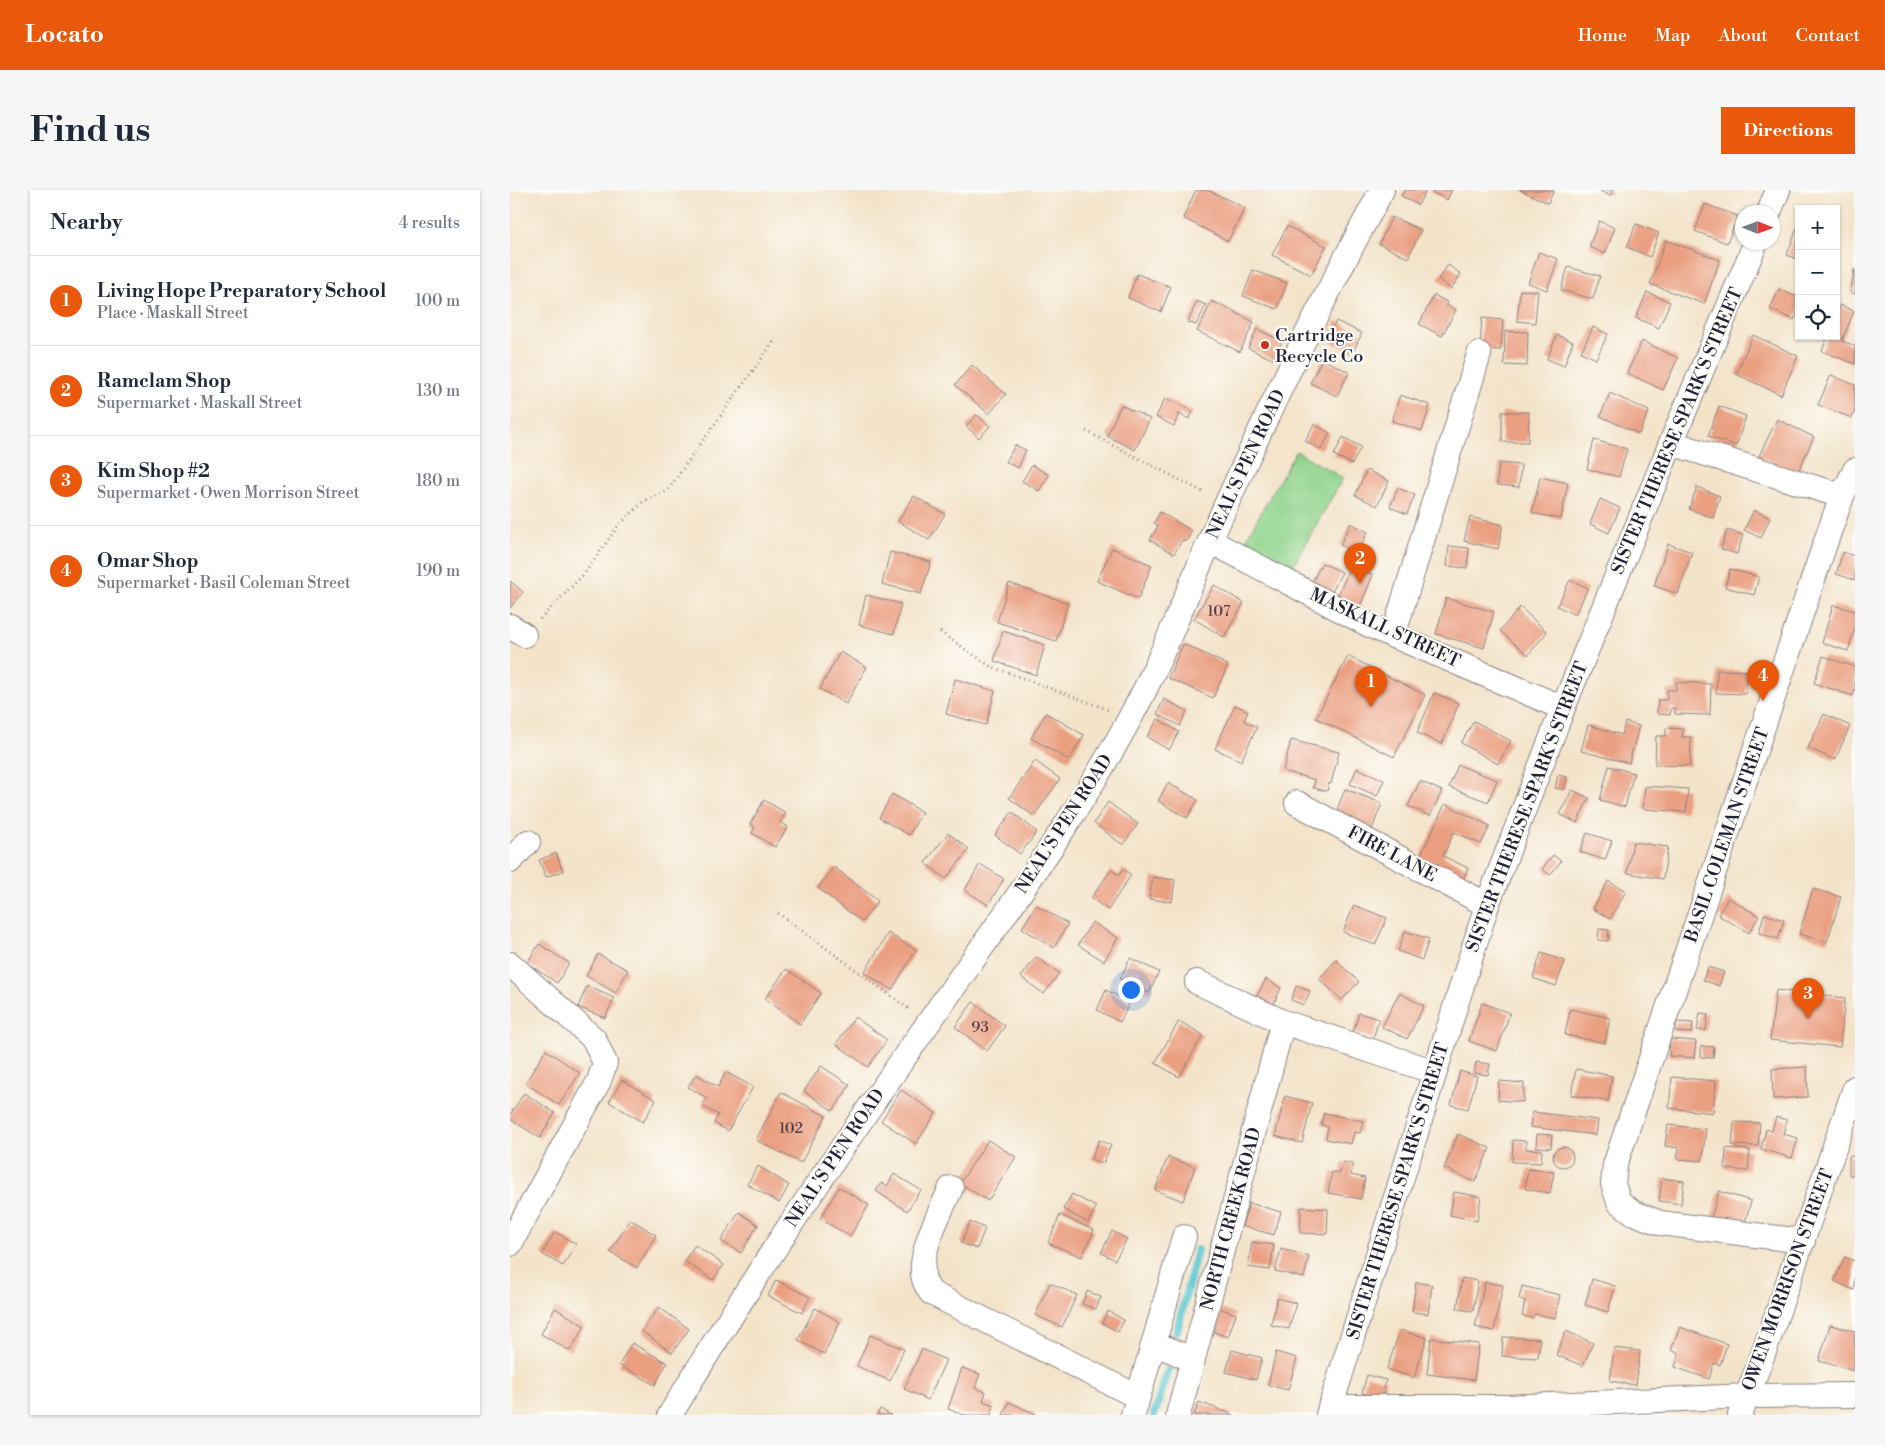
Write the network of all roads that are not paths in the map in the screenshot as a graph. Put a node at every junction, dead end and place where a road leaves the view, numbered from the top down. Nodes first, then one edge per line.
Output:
1 (1382, 190) edge
2 (1778, 190) edge
3 (1772, 205) edge
4 (1753, 250) edge
5 (1479, 354) dead end
6 (1671, 443) junction
7 (1855, 470) edge
8 (1842, 496) junction
9 (1210, 541) junction
10 (1393, 636) junction
11 (1563, 708) junction
12 (1297, 803) dead end
13 (528, 842) dead end
14 (510, 861) edge
15 (1487, 904) junction
16 (510, 964) edge
17 (1197, 982) dead end
18 (1283, 1022) junction
19 (1435, 1072) junction
20 (1855, 1088) edge
21 (951, 1188) dead end
22 (1184, 1237) dead end
23 (1803, 1240) junction
24 (511, 1241) edge
25 (1154, 1343) junction
26 (1193, 1360) junction
27 (1855, 1395) edge
28 (1743, 1405) edge
29 (1136, 1406) edge
30 (1329, 1411) edge
31 (1506, 1411) edge
32 (670, 1415) edge
33 (1178, 1415) edge

1 - 9 street, NEAL'S PEN ROAD
2 - 3 street
4 - 6 street, SISTER THERESE SPARK'S STREET
5 - 10 street
6 - 8 street
6 - 11 street, SISTER THERESE SPARK'S STREET
7 - 8 street, BASIL COLEMAN STREET
8 - 23 street, BASIL COLEMAN STREET
9 - 10 street, MASKALL STREET
9 - 32 street, NEAL'S PEN ROAD
10 - 11 street, MASKALL STREET
11 - 15 street, SISTER THERESE SPARK'S STREET
12 - 15 street, FIRE LANE
13 - 14 street
15 - 19 street, SISTER THERESE SPARK'S STREET
16 - 24 street
17 - 18 street
18 - 19 street
18 - 26 street, NORTH CREEK ROAD
19 - 30 street, SISTER THERESE SPARK'S STREET
20 - 23 street, OWEN MORRISON STREET
21 - 29 street
22 - 25 street
23 - 28 street, OWEN MORRISON STREET
25 - 26 street
25 - 29 street
26 - 33 street, NORTH CREEK ROAD
27 - 28 street
28 - 31 street
30 - 31 street

